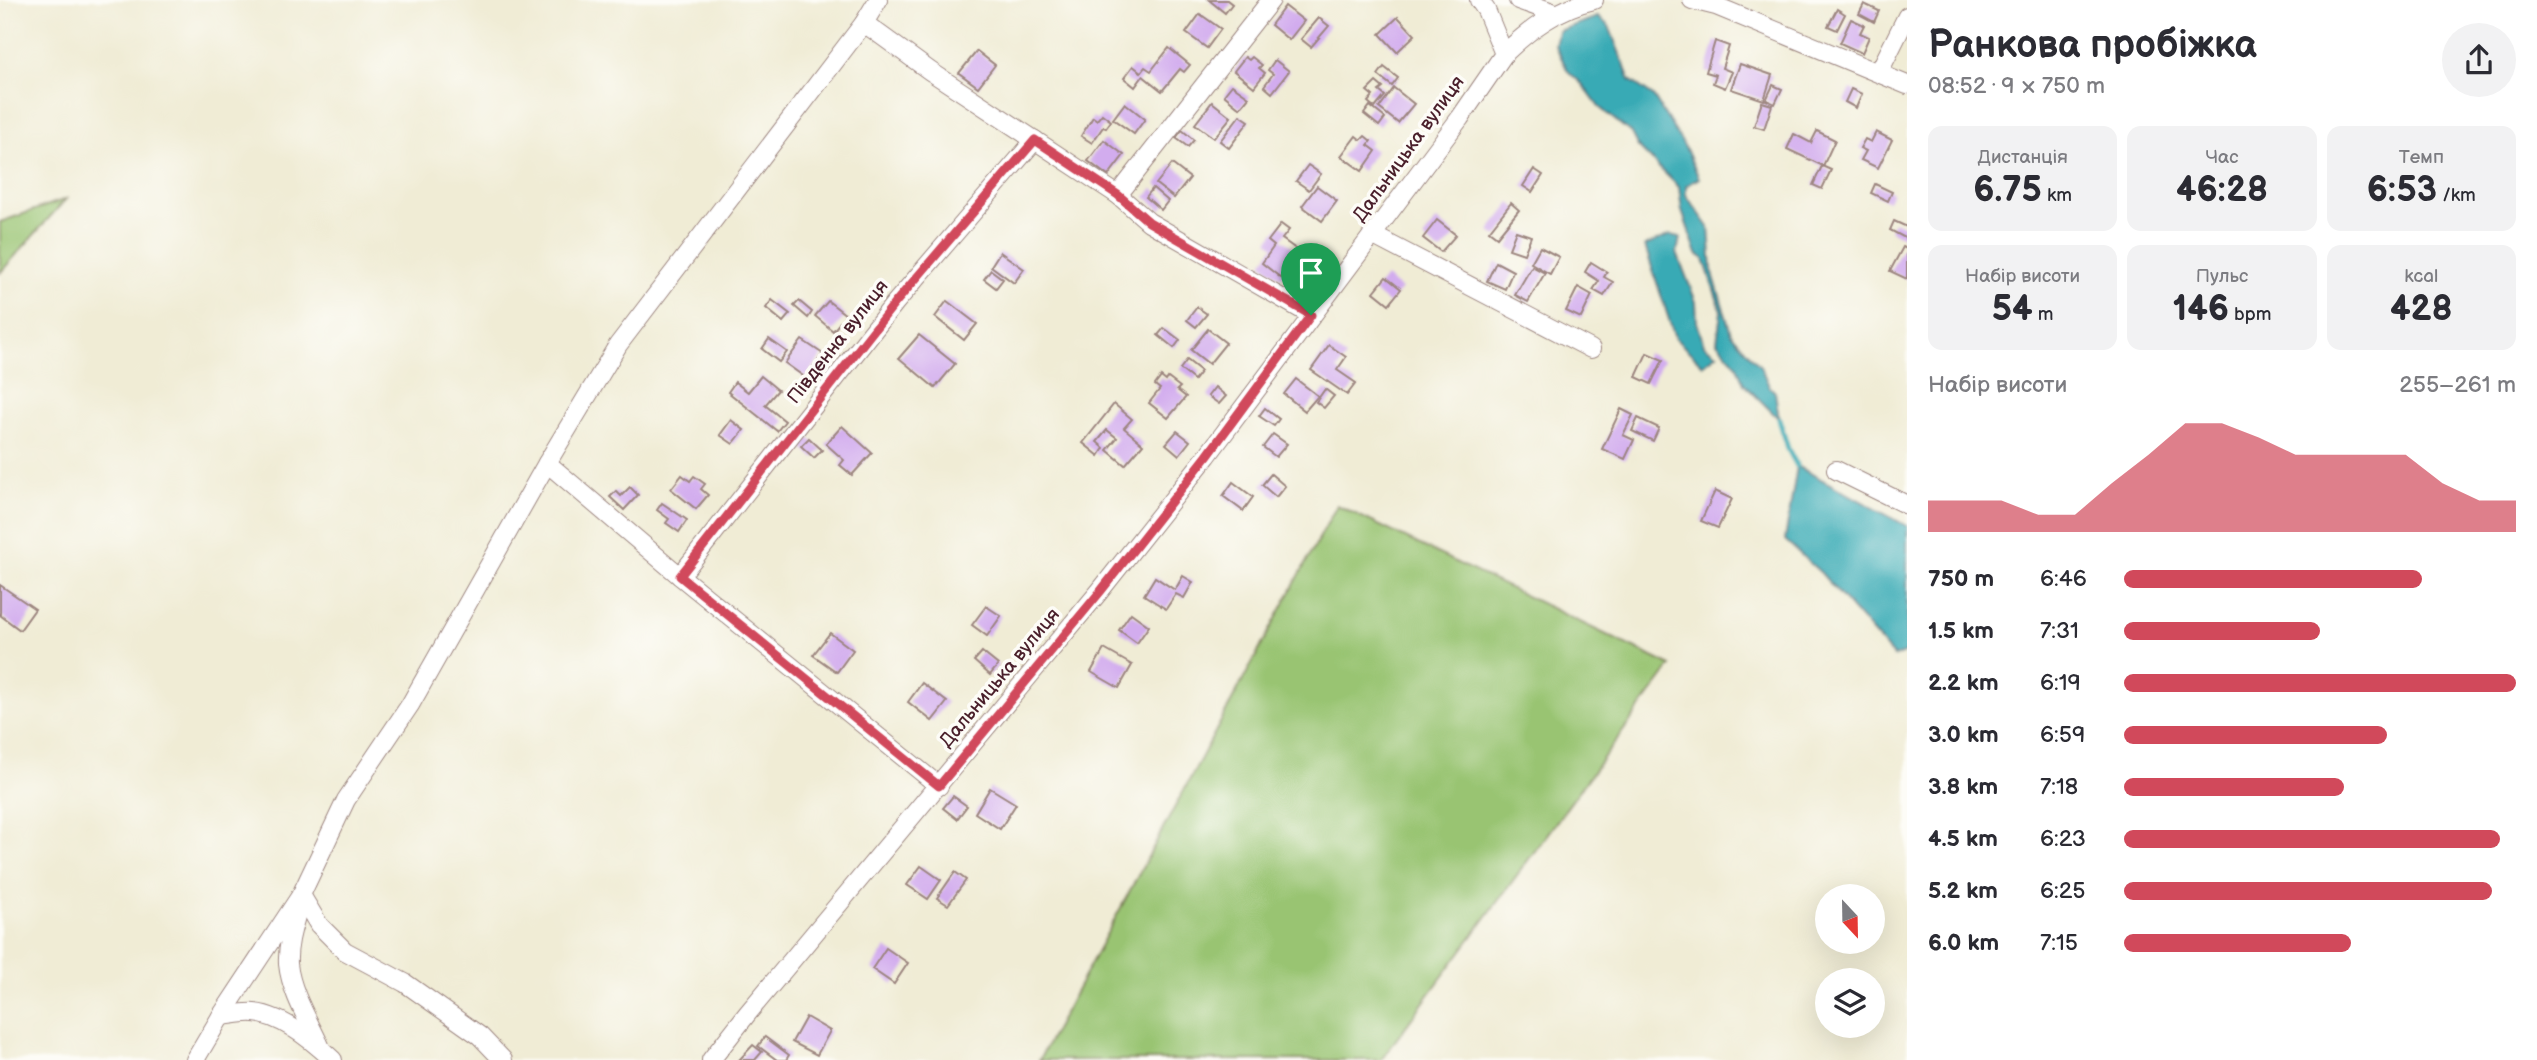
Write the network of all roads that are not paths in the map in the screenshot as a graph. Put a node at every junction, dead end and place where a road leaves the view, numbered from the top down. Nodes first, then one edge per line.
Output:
1 (878, 0) edge
2 (1271, 0) edge
3 (1479, 0) edge
4 (1518, 0) edge
5 (1594, 0) edge
6 (1692, 0) edge
7 (1555, 13) junction
8 (1907, 16) edge
9 (864, 23) junction
10 (1504, 54) junction
11 (1879, 72) junction
12 (1907, 85) edge
13 (1035, 140) junction
14 (1118, 195) junction
15 (1372, 235) junction
16 (1311, 315) junction
17 (1591, 349) dead end
18 (547, 463) junction
19 (1836, 470) dead end
20 (1907, 505) edge
21 (680, 576) junction
22 (939, 786) junction
23 (301, 895) junction
24 (221, 1016) junction
25 (327, 1054) edge
26 (199, 1058) edge
27 (503, 1060) edge
28 (711, 1060) edge

1 - 9 street
2 - 14 street
3 - 10 street
4 - 7 street
5 - 7 street, Дальницька вулиця
6 - 11 street
7 - 10 street, Дальницька вулиця
8 - 11 street
9 - 13 street
9 - 18 street
10 - 15 street, Дальницька вулиця
11 - 12 street
13 - 14 street
13 - 21 street, Південна вулиця
14 - 16 street
15 - 16 street, Дальницька вулиця
15 - 17 street
16 - 22 street, Дальницька вулиця
18 - 21 street
18 - 23 street
19 - 20 street
21 - 22 street
22 - 28 street, Дальницька вулиця
23 - 24 street
23 - 25 street
23 - 27 street
24 - 25 street
24 - 26 street

